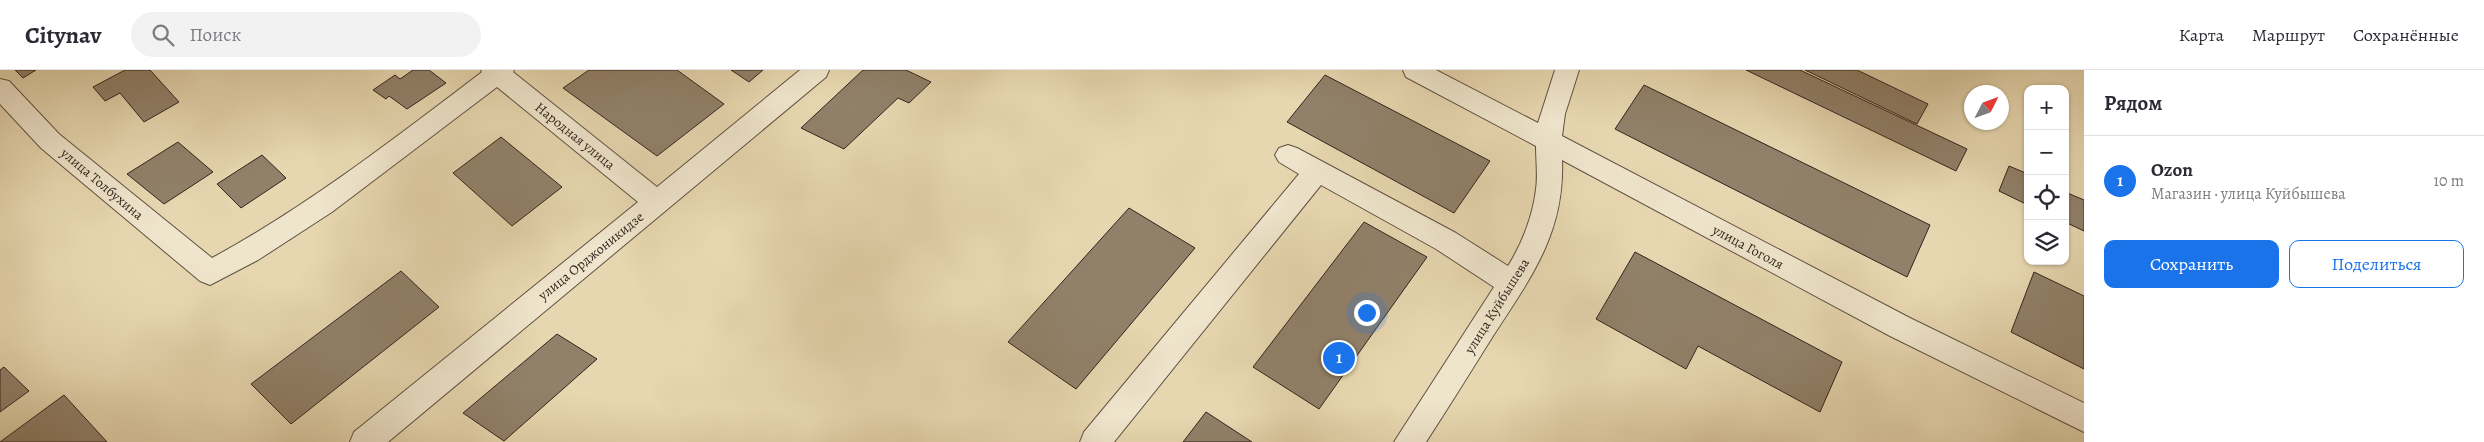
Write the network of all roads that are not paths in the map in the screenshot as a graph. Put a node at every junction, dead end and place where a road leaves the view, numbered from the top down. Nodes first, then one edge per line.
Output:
1 (817, 70) edge
2 (1415, 70) edge
3 (1567, 70) edge
4 (498, 71) edge
5 (0, 88) edge
6 (1549, 142) junction
7 (1288, 155) dead end
8 (1317, 171) junction
9 (656, 202) junction
10 (1513, 284) junction
11 (2084, 418) edge
12 (365, 442) edge
13 (1095, 442) edge
14 (1409, 442) edge

1 - 9 street, улица Орджоникидзе
2 - 6 street, улица Гоголя
3 - 6 street, улица Куйбышева
4 - 5 street, улица Толбухина
4 - 9 street, Народная улица
6 - 10 street, улица Куйбышева
6 - 11 street, улица Гоголя
7 - 8 street
8 - 10 street
8 - 13 street
9 - 12 street, улица Орджоникидзе
10 - 14 street, улица Куйбышева

